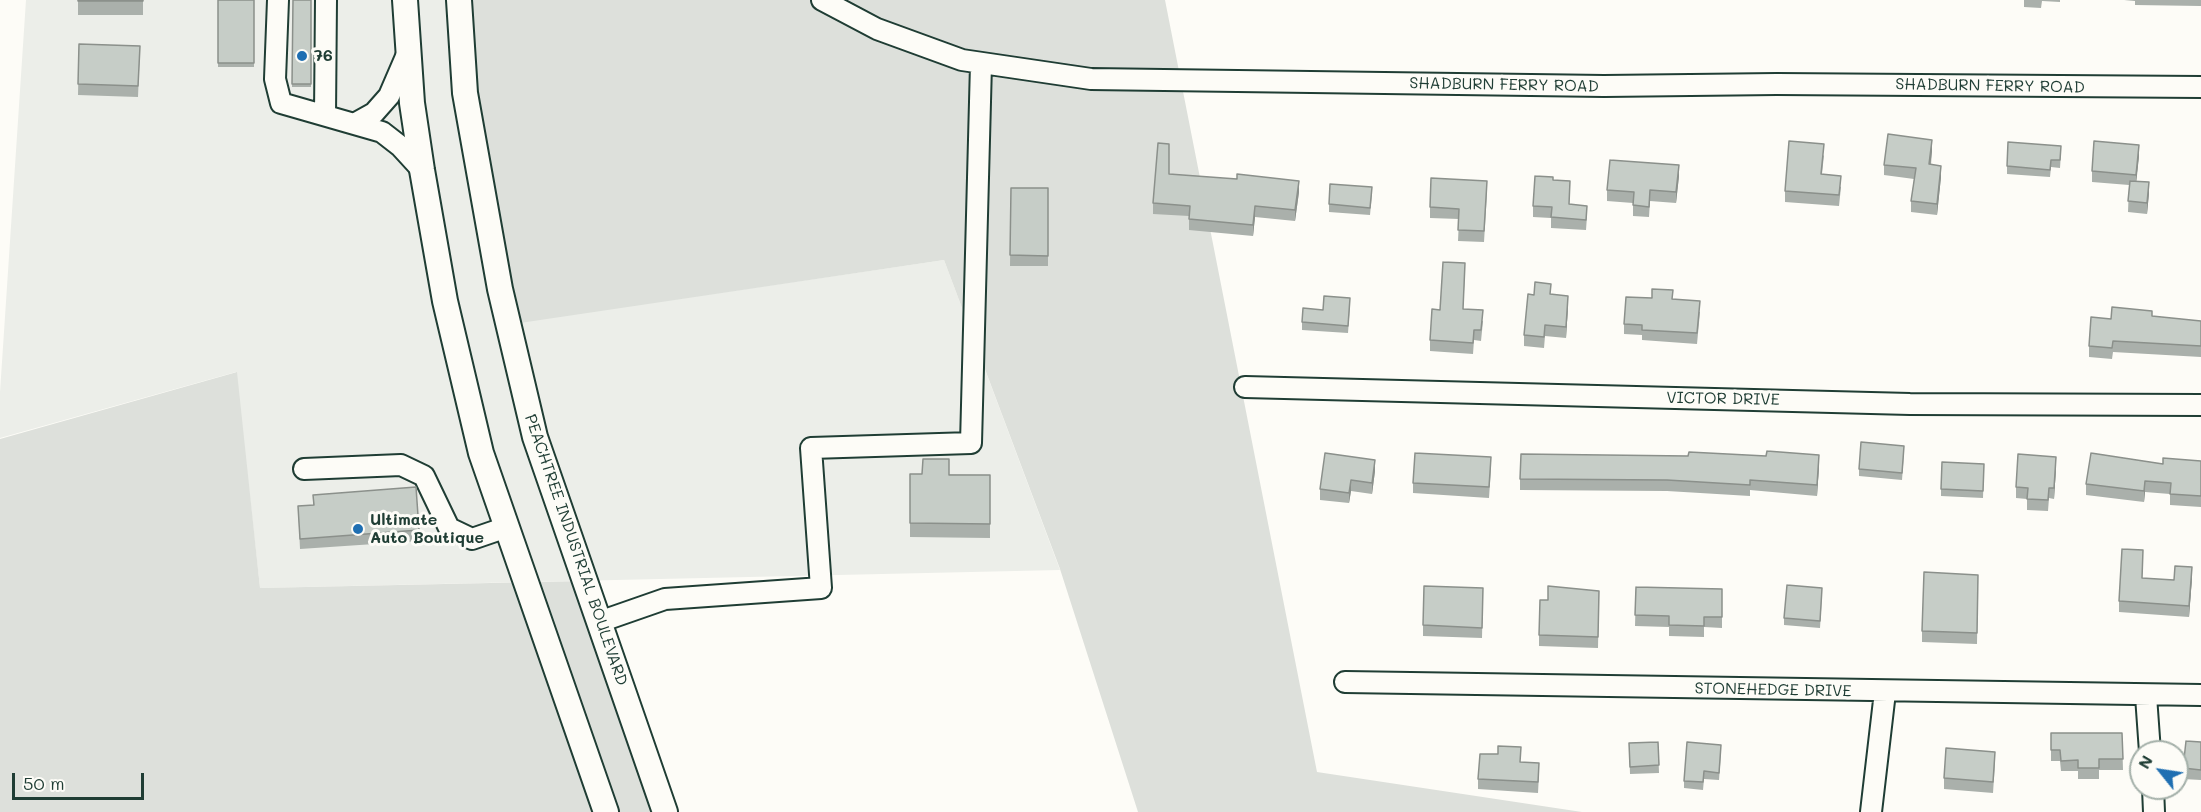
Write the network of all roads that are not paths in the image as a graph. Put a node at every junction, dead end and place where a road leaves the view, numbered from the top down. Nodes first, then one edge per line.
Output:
1 (278, 0) edge
2 (326, 0) edge
3 (405, 0) edge
4 (459, 0) edge
5 (822, 0) edge
6 (408, 52) junction
7 (981, 64) junction
8 (2201, 87) edge
9 (325, 115) junction
10 (356, 123) junction
11 (422, 170) junction
12 (1245, 387) dead end
13 (2201, 405) edge
14 (304, 469) dead end
15 (507, 527) junction
16 (599, 622) junction
17 (1345, 682) dead end
18 (1886, 692) junction
19 (2201, 695) edge
20 (2146, 696) junction
21 (2149, 740) edge
22 (606, 812) edge
23 (665, 812) edge
24 (1871, 812) edge

1 - 9 street
2 - 9 street
3 - 6 main road
4 - 16 main road, PEACHTREE INDUSTRIAL BOULEVARD
5 - 7 street, SHADBURN FERRY ROAD
6 - 10 street
6 - 11 main road
7 - 8 street, SHADBURN FERRY ROAD
7 - 16 street
9 - 10 street
10 - 11 street
11 - 15 main road
12 - 13 street, VICTOR DRIVE
14 - 15 street
15 - 22 main road
16 - 23 main road, PEACHTREE INDUSTRIAL BOULEVARD
17 - 18 street, STONEHEDGE DRIVE
18 - 20 street, STONEHEDGE DRIVE
18 - 24 street
19 - 20 street, STONEHEDGE DRIVE
20 - 21 street

